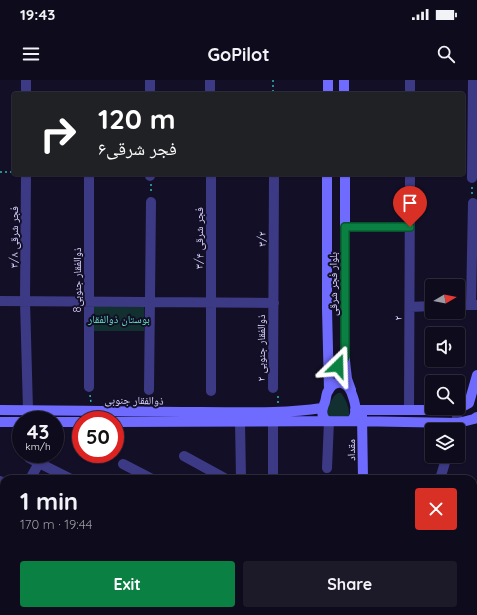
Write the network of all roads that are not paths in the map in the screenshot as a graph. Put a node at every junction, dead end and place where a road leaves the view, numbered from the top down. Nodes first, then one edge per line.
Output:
1 (26, 80) edge
2 (150, 80) edge
3 (210, 80) edge
4 (328, 80) edge
5 (344, 80) edge
6 (410, 80) edge
7 (473, 80) edge
8 (26, 92) edge
9 (150, 92) edge
10 (210, 92) edge
11 (328, 92) edge
12 (344, 92) edge
13 (410, 92) edge
14 (26, 176) edge
15 (89, 176) edge
16 (211, 176) edge
17 (274, 176) edge
18 (327, 176) edge
19 (344, 176) edge
20 (410, 176) edge
21 (472, 178) road end
22 (151, 202) road end
23 (473, 203) road end
24 (345, 227) junction
25 (410, 227) junction
26 (0, 301) edge
27 (25, 301) junction
28 (89, 302) junction
29 (150, 302) junction
30 (211, 303) junction
31 (274, 303) junction
32 (474, 305) edge
33 (425, 306) edge
34 (410, 307) junction
35 (328, 353) junction
36 (345, 356) junction
37 (477, 375) edge
38 (90, 387) road end
39 (274, 388) road end
40 (149, 390) dead end
41 (211, 390) dead end
42 (329, 390) junction
43 (352, 392) junction
44 (473, 404) edge
45 (322, 408) junction
46 (0, 410) edge
47 (28, 410) junction
48 (359, 410) junction
49 (409, 410) junction
50 (425, 410) edge
51 (91, 411) edge
52 (124, 416) edge
53 (477, 417) edge
54 (240, 421) junction
55 (273, 421) junction
56 (328, 421) junction
57 (357, 421) junction
58 (0, 422) edge
59 (12, 422) edge
60 (124, 422) edge
61 (464, 423) edge
62 (425, 424) edge
63 (184, 456) dead end
64 (39, 463) joint
65 (445, 463) edge
66 (123, 464) dead end
67 (327, 468) dead end
68 (274, 474) dead end
69 (32, 475) edge
70 (63, 475) edge
71 (144, 475) edge
72 (219, 475) edge
73 (241, 475) edge
74 (363, 475) edge
75 (441, 475) edge

1 - 8 street
2 - 9 street
3 - 10 street
4 - 11 main road
5 - 12 main road
6 - 13 street
7 - 21 street
14 - 27 street, ۳/۸ فجر شرقی
15 - 28 street, 8ذوالفقار جنوبی
16 - 30 street, ۳/۴ فجر شرقی
17 - 31 street, ۳/۲
18 - 35 main road, بلوار فجر شرقی
19 - 24 main road, بلوار فجر شرقی
20 - 25 street, ۲
22 - 29 street
23 - 32 street
24 - 25 street
24 - 36 main road, بلوار فجر شرقی
25 - 34 street, ۲
26 - 27 street
27 - 28 street
27 - 47 street, ۳/۸ فجر شرقی
28 - 29 street
28 - 38 street, 8ذوالفقار جنوبی
29 - 30 street
29 - 40 street
30 - 31 street
30 - 41 street, ۳/۴ فجر شرقی
31 - 39 street, ۲ ذوالفقار جنوبی
33 - 34 street
34 - 49 street, ۲
35 - 36 main road
35 - 42 main road, بلوار فجر شرقی
36 - 43 main road, بلوار فجر شرقی
37 - 44 main road
42 - 43 main road
42 - 45 main road
43 - 48 main road, بلوار فجر شرقی
45 - 52 main road, ذوالفقار جنوبی
45 - 56 main road
46 - 47 main road, ذوالفقار جنوبی
47 - 51 main road, ذوالفقار جنوبی
48 - 49 main road
48 - 57 main road, مقداد
49 - 50 main road
53 - 61 main road, ذوالفقار جنوبی
54 - 55 main road, ذوالفقار جنوبی
54 - 60 main road, ذوالفقار جنوبی
54 - 73 street
55 - 56 main road, ذوالفقار جنوبی
55 - 68 street
56 - 57 main road, ذوالفقار جنوبی
56 - 67 street
57 - 62 main road, ذوالفقار جنوبی
57 - 74 main road, مقداد
58 - 59 main road
63 - 72 street
64 - 69 street
64 - 70 street
65 - 75 street
66 - 71 street

